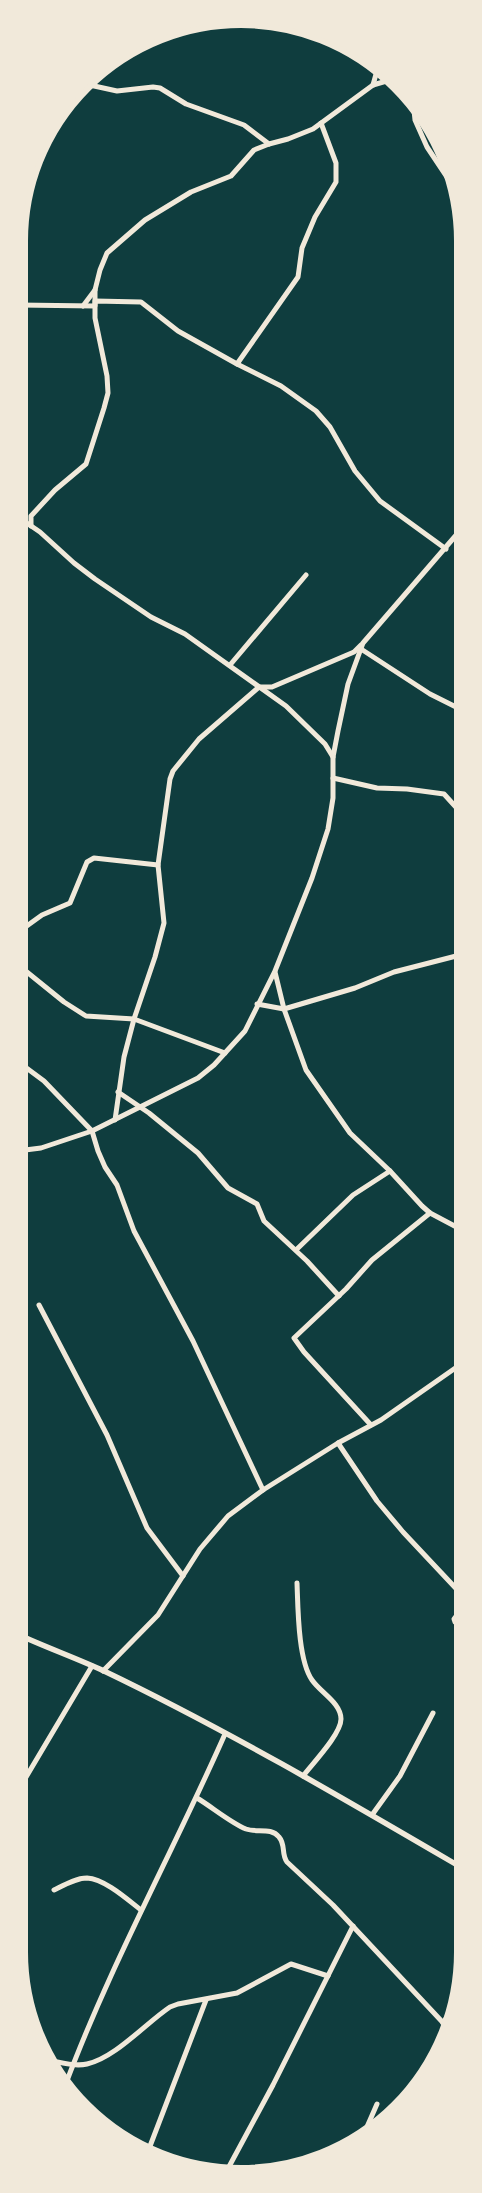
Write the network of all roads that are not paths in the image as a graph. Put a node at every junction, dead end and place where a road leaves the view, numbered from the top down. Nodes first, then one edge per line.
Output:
1 (376, 73) edge
2 (386, 81) edge
3 (91, 85) edge
4 (373, 85) junction
5 (414, 113) edge
6 (321, 123) junction
7 (269, 144) junction
8 (448, 178) edge
9 (95, 290) junction
10 (95, 301) junction
11 (25, 305) edge
12 (83, 306) junction
13 (237, 364) junction
14 (31, 516) junction
15 (25, 522) edge
16 (31, 526) junction
17 (40, 532) junction
18 (457, 535) edge
19 (446, 549) junction
20 (306, 575) dead end
21 (362, 646) junction
22 (230, 665) junction
23 (259, 687) junction
24 (457, 708) edge
25 (333, 758) junction
26 (333, 778) junction
27 (457, 808) edge
28 (158, 865) junction
29 (25, 927) edge
30 (457, 956) edge
31 (25, 970) edge
32 (275, 971) junction
33 (257, 1004) junction
34 (284, 1009) junction
35 (134, 1019) junction
36 (225, 1053) junction
37 (25, 1067) edge
38 (118, 1092) junction
39 (138, 1107) junction
40 (115, 1120) junction
41 (92, 1132) junction
42 (25, 1150) edge
43 (390, 1171) junction
44 (430, 1213) junction
45 (457, 1227) edge
46 (296, 1250) junction
47 (339, 1296) junction
48 (40, 1305) dead end
49 (457, 1367) edge
50 (371, 1425) junction
51 (338, 1443) junction
52 (263, 1490) junction
53 (183, 1576) junction
54 (297, 1583) dead end
55 (457, 1590) edge
56 (25, 1639) edge
57 (92, 1666) junction
58 (103, 1671) junction
59 (433, 1713) dead end
60 (225, 1734) junction
61 (303, 1776) junction
62 (25, 1779) edge
63 (197, 1798) junction
64 (372, 1815) junction
65 (457, 1865) edge
66 (54, 1890) dead end
67 (141, 1910) junction
68 (353, 1926) junction
69 (328, 1976) junction
70 (206, 2000) junction
71 (448, 2016) edge
72 (443, 2023) joint
73 (55, 2061) edge
74 (73, 2065) junction
75 (67, 2080) edge
76 (377, 2104) dead end
77 (367, 2127) edge
78 (149, 2148) edge
79 (228, 2168) edge

1 - 4 street
2 - 4 street
3 - 7 street
4 - 6 street
5 - 8 street
6 - 7 street
6 - 13 street
7 - 9 street
9 - 10 street
9 - 12 street
10 - 12 street
10 - 13 street
10 - 14 street
11 - 12 street
13 - 19 street
14 - 16 street
14 - 17 street
15 - 16 street
16 - 17 street
17 - 22 street
18 - 19 street
19 - 21 street
20 - 22 street
21 - 23 street
21 - 24 street
21 - 25 street
22 - 23 street
23 - 25 street
23 - 28 street
25 - 26 street
26 - 27 street
26 - 32 street
28 - 29 street
28 - 35 street
30 - 34 street
31 - 35 street
32 - 33 street
32 - 34 street
33 - 34 street
33 - 36 street
34 - 43 street
35 - 36 street
35 - 38 street
36 - 39 street
37 - 41 street
38 - 39 street
38 - 40 street
39 - 40 street
39 - 46 street
40 - 41 street
41 - 42 street
41 - 52 street
43 - 44 street
43 - 46 street
44 - 45 street
44 - 47 street
46 - 47 street
47 - 50 street
48 - 53 street
49 - 50 street
50 - 51 street
51 - 52 street
51 - 55 street
52 - 53 street
53 - 58 street
54 - 61 street
56 - 57 street
57 - 58 street
57 - 62 street
58 - 60 street
59 - 64 street
60 - 61 street
60 - 63 street
61 - 64 street
63 - 67 street
63 - 68 street
64 - 65 street
66 - 67 street
67 - 74 street
68 - 69 street
68 - 72 street
69 - 70 street
69 - 79 street
70 - 74 street
70 - 78 street
71 - 72 street
73 - 74 street
74 - 75 street
76 - 77 street

